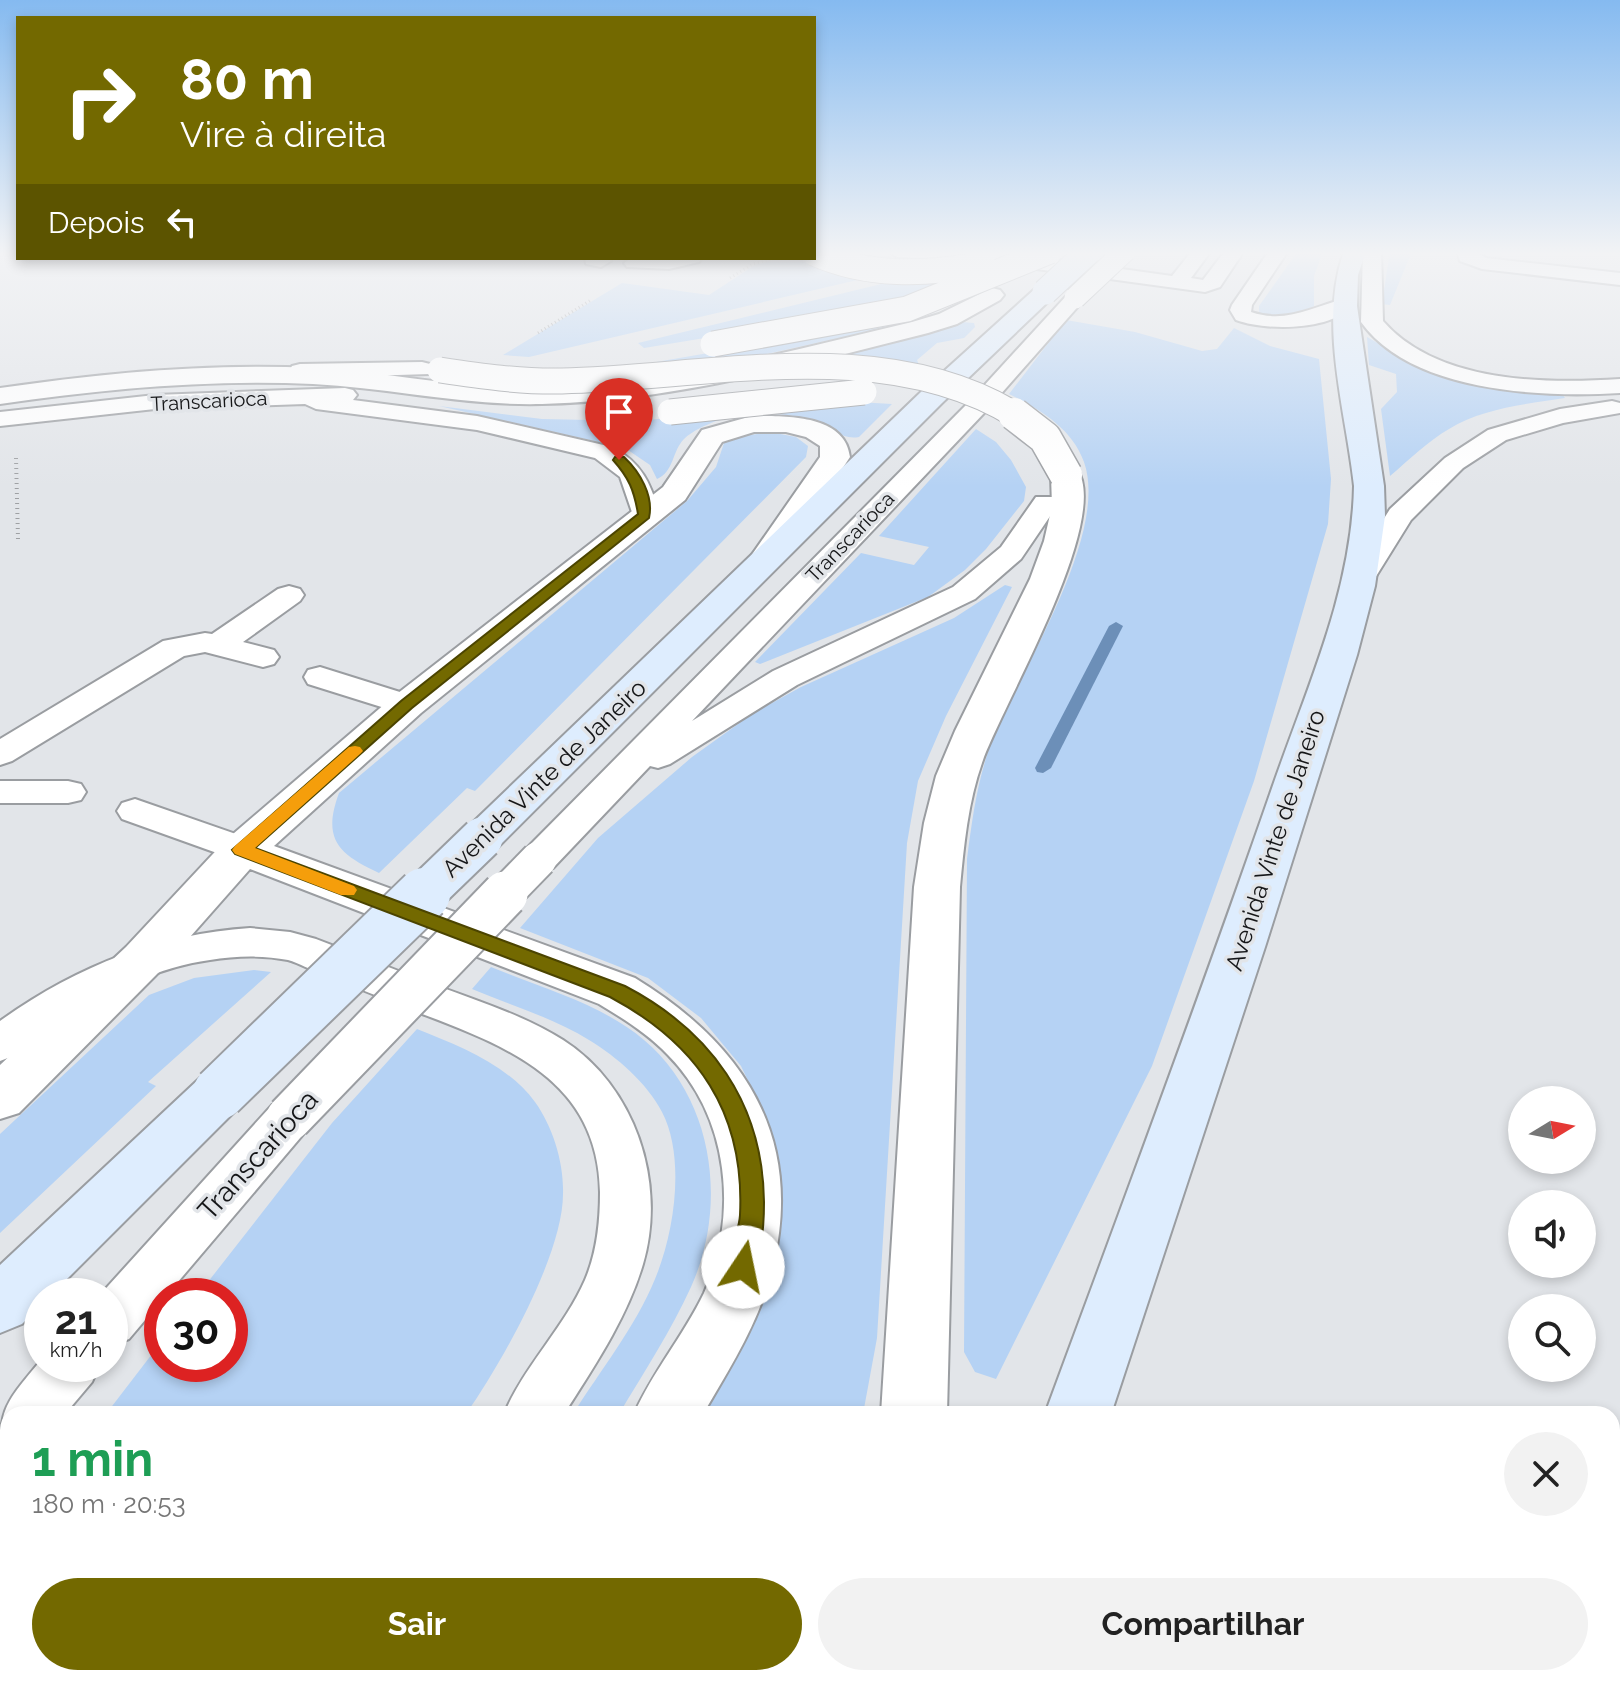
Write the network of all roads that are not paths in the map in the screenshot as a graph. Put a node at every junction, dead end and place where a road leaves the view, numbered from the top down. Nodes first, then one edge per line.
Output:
1 (796, 330) edge
2 (911, 330) edge
3 (1022, 330) edge
4 (1034, 330) edge
5 (1348, 330) edge
6 (1375, 330) edge
7 (0, 376) edge
8 (427, 378) junction
9 (373, 382) junction
10 (1620, 386) edge
11 (0, 395) edge
12 (271, 398) junction
13 (1620, 407) edge
14 (0, 419) edge
15 (1051, 485) junction
16 (645, 515) junction
17 (762, 565) junction
18 (1360, 580) junction
19 (289, 595) dead end
20 (218, 645) junction
21 (263, 657) dead end
22 (320, 677) dead end
23 (407, 705) junction
24 (0, 754) edge
25 (0, 792) edge
26 (68, 792) dead end
27 (135, 811) dead end
28 (573, 821) junction
29 (242, 850) junction
30 (143, 959) junction
31 (0, 1044) edge
32 (0, 1098) edge
33 (128, 1301) edge
34 (0, 1305) edge
35 (57, 1382) edge
36 (36, 1406) edge
37 (537, 1406) edge
38 (672, 1406) edge
39 (915, 1406) edge
40 (1081, 1406) edge

1 - 8 street, bridge
2 - 9 street
3 - 17 street, Avenida Vinte de Janeiro
4 - 28 lane, Transcarioca
5 - 18 street, Avenida Vinte de Janeiro
6 - 10 lane
7 - 8 street
8 - 9 street
8 - 11 lane
8 - 12 lane, Transcarioca
8 - 15 street, bridge
8 - 15 street, bridge
9 - 11 street
12 - 14 lane, Transcarioca
12 - 16 lane
13 - 18 lane
15 - 28 lane, Transcarioca
15 - 39 street
16 - 17 street
16 - 23 street
17 - 34 street, Avenida Vinte de Janeiro, bridge
18 - 40 street, Avenida Vinte de Janeiro
19 - 20 lane
20 - 21 lane
20 - 24 lane
22 - 23 lane
23 - 29 street
25 - 26 lane
27 - 29 lane
28 - 33 lane, Transcarioca, bridge
29 - 30 street
29 - 38 street
30 - 31 lane
30 - 32 street
30 - 37 lane
35 - 36 lane

